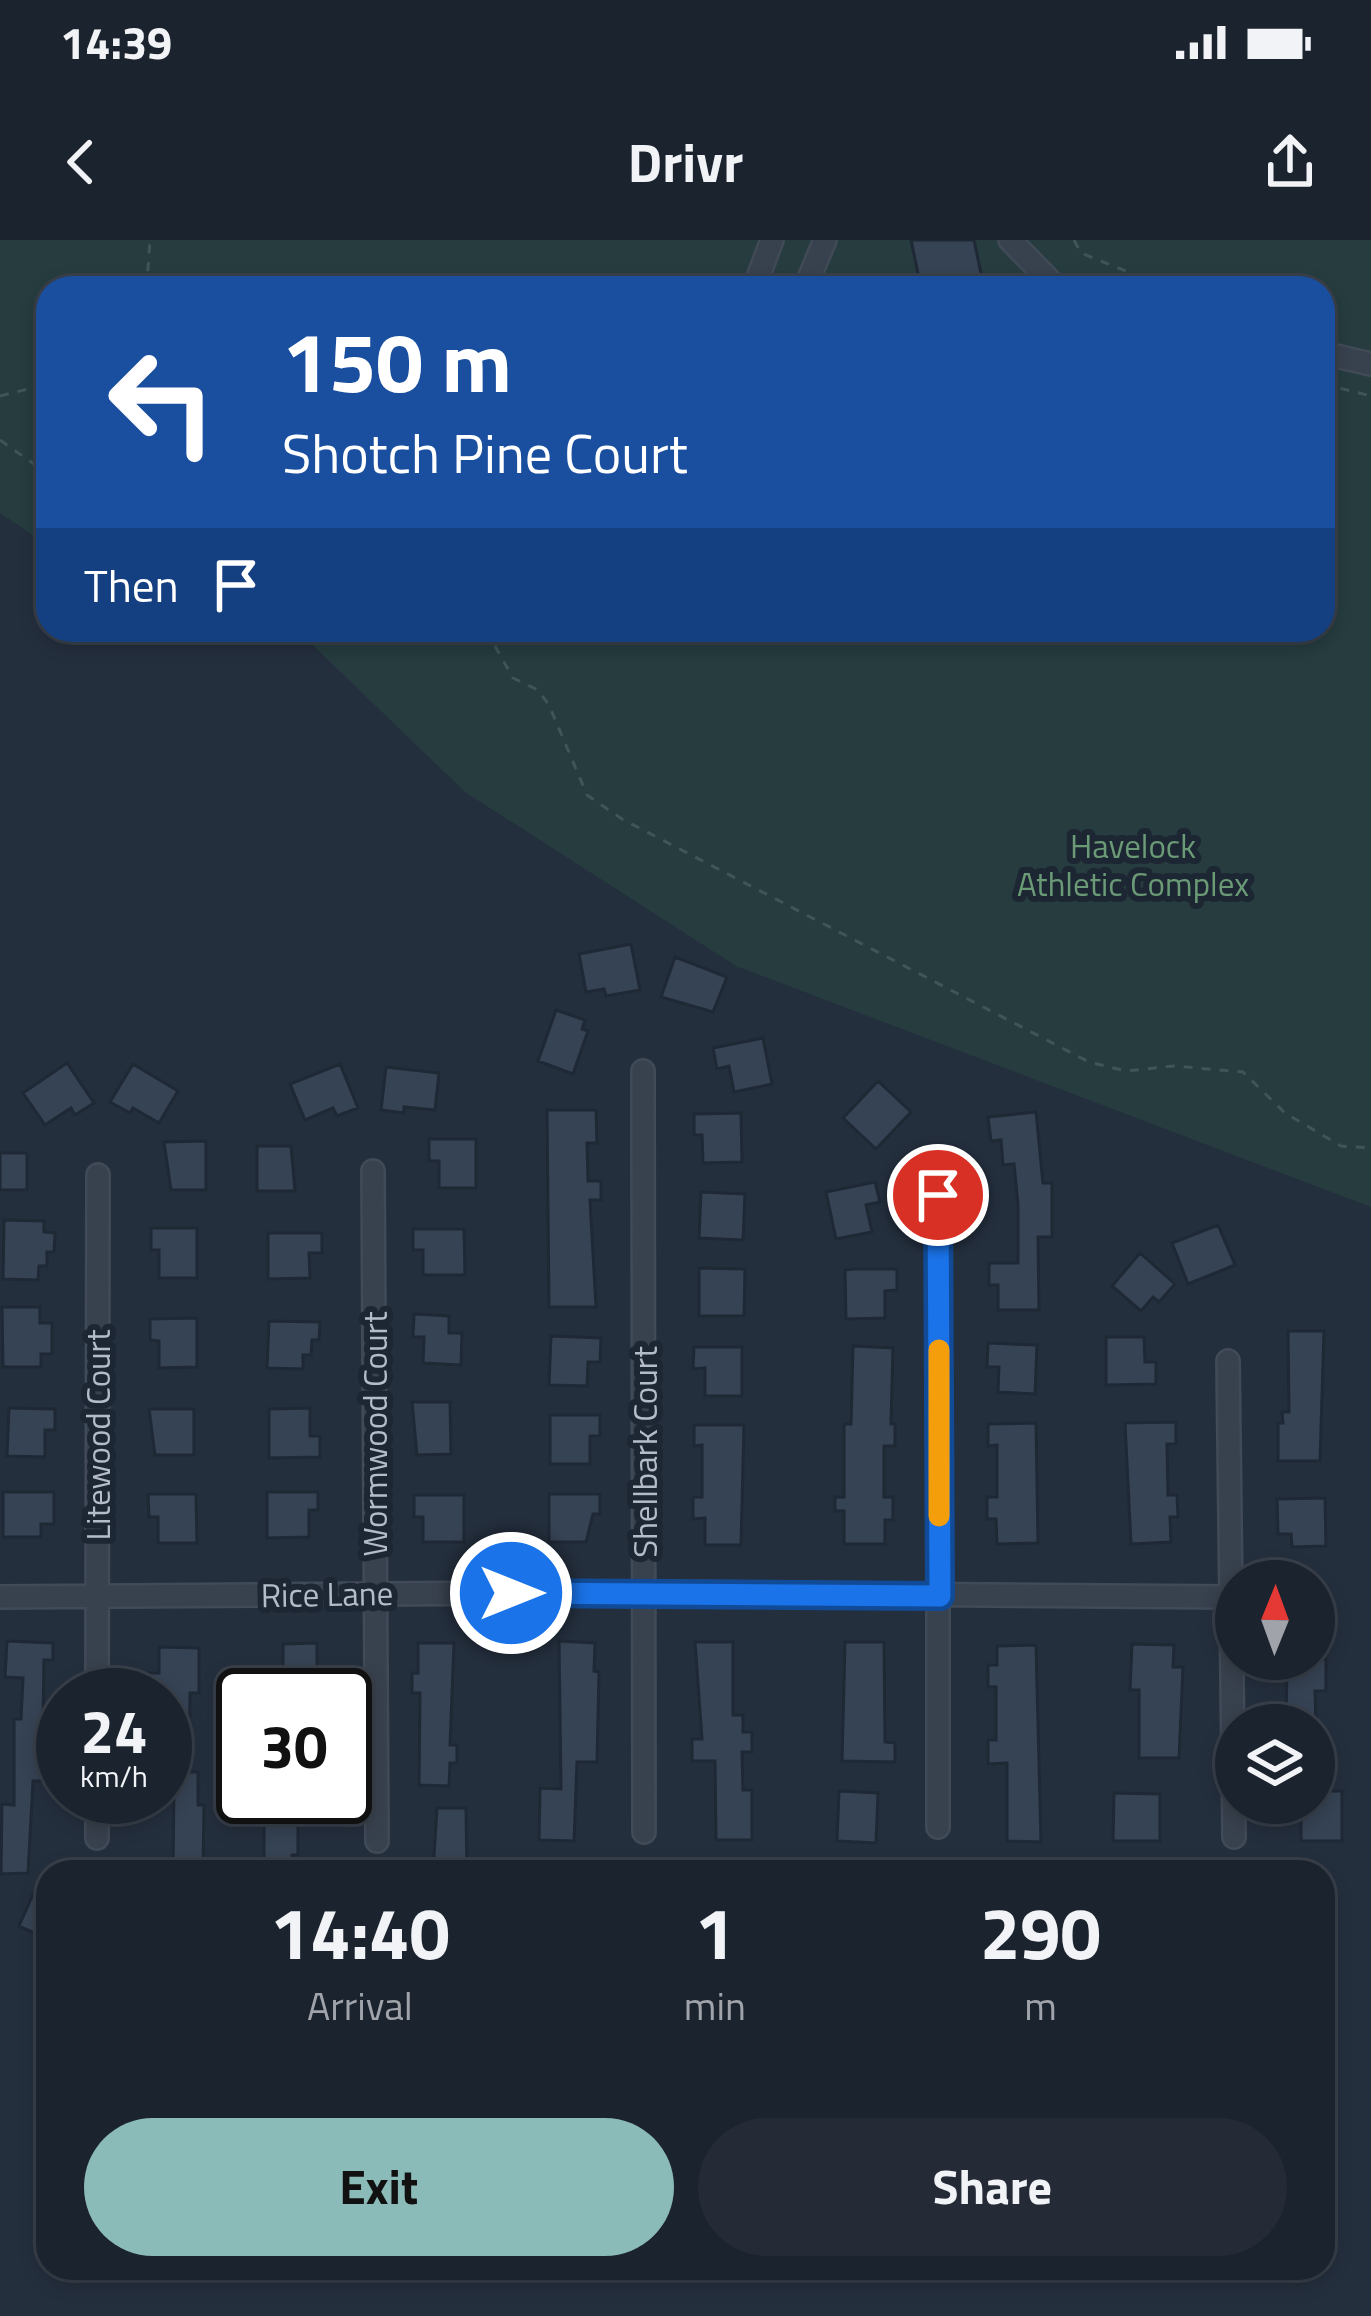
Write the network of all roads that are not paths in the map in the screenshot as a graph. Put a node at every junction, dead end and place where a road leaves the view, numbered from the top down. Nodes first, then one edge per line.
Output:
1 (772, 240) edge
2 (825, 240) edge
3 (1010, 240) edge
4 (758, 276) edge
5 (810, 276) edge
6 (1045, 276) edge
7 (1335, 356) edge
8 (1371, 364) edge
9 (644, 1071) dead end
10 (373, 1172) dead end
11 (98, 1175) dead end
12 (938, 1195) dead end
13 (1228, 1361) dead end
14 (1229, 1560) edge
15 (645, 1592) junction
16 (376, 1594) junction
17 (940, 1596) junction
18 (0, 1597) edge
19 (97, 1597) junction
20 (1215, 1597) edge
21 (97, 1668) edge
22 (1231, 1680) edge
23 (98, 1824) edge
24 (938, 1827) dead end
25 (644, 1832) dead end
26 (1234, 1837) dead end
27 (98, 1838) dead end
28 (377, 1840) dead end

1 - 4 street
2 - 5 street
3 - 6 street
7 - 8 street
9 - 15 street, Shellbark Court
10 - 16 street, Wormwood Court
11 - 19 street, Litewood Court
12 - 17 street
13 - 14 street
15 - 16 street, Rice Lane
15 - 17 street, Rice Lane
15 - 25 street, Shellbark Court
16 - 19 street, Rice Lane
16 - 28 street, Wormwood Court
17 - 20 street, Rice Lane
17 - 24 street
18 - 19 street, Rice Lane
19 - 21 street, Litewood Court
22 - 26 street
23 - 27 street

